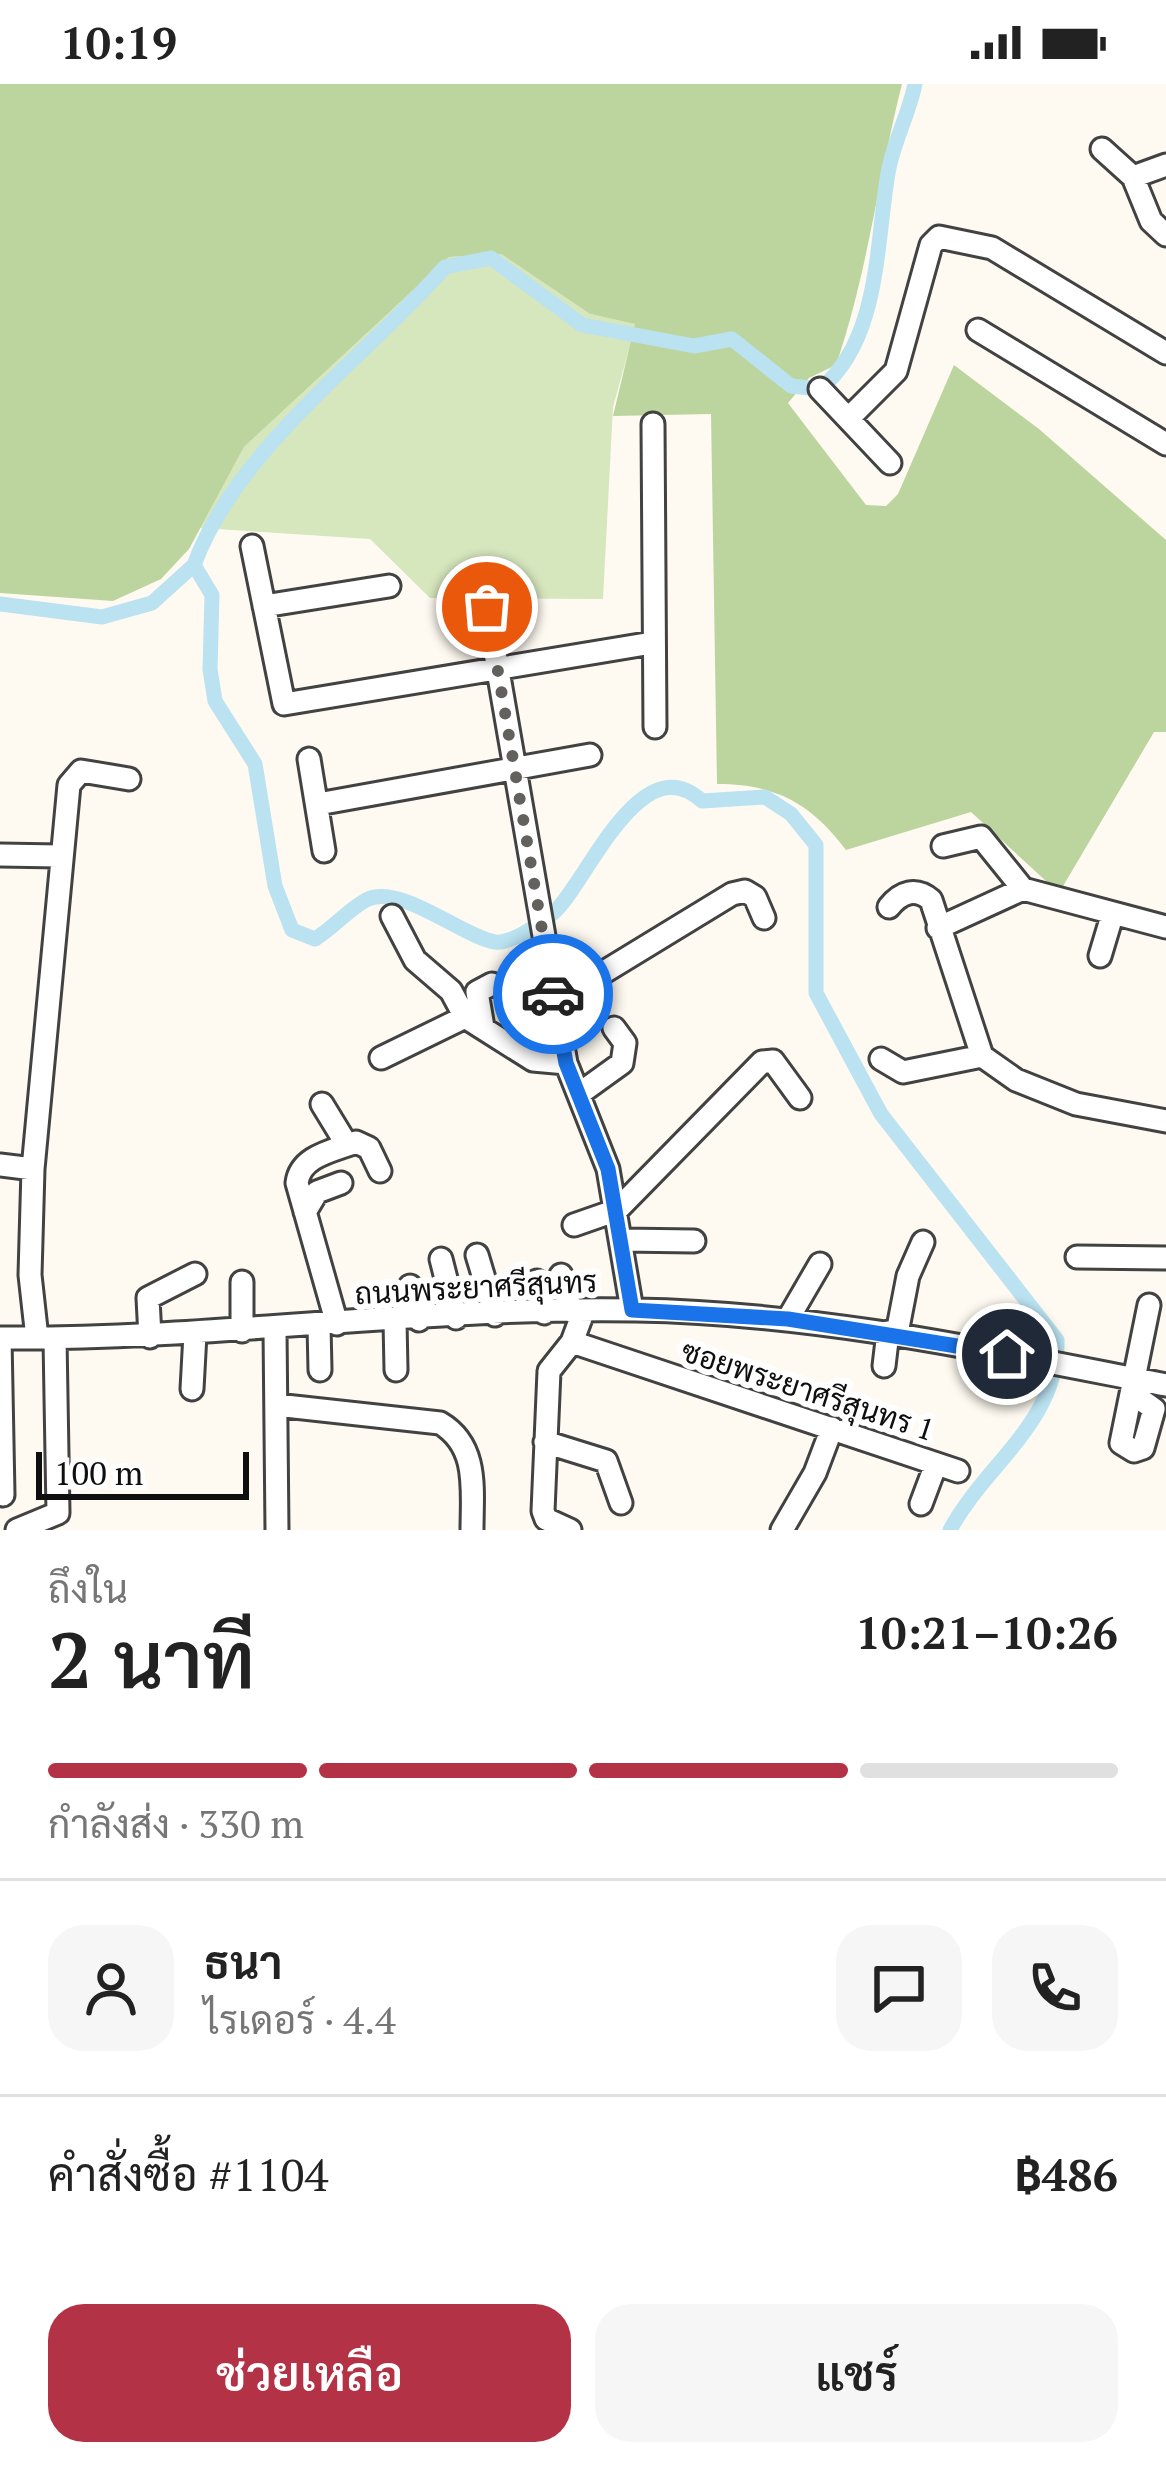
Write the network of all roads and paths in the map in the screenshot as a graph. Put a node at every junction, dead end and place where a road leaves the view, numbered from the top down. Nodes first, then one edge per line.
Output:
1 (1102, 149) dead end
2 (1166, 165) edge
3 (1132, 178) junction
4 (1166, 235) edge
5 (978, 330) dead end
6 (1166, 353) edge
7 (820, 389) dead end
8 (849, 418) junction
9 (653, 424) dead end
10 (1166, 444) edge
11 (890, 464) dead end
12 (252, 546) dead end
13 (389, 586) dead end
14 (264, 606) junction
15 (487, 607) dead end
16 (652, 643) junction
17 (498, 672) junction
18 (655, 727) dead end
19 (590, 754) dead end
20 (309, 759) dead end
21 (515, 768) junction
22 (129, 779) dead end
23 (318, 804) junction
24 (943, 846) dead end
25 (324, 850) dead end
26 (0, 855) edge
27 (59, 856) junction
28 (1023, 889) junction
29 (889, 907) dead end
30 (392, 916) dead end
31 (1112, 916) junction
32 (764, 918) dead end
33 (1166, 927) edge
34 (938, 928) junction
35 (1100, 956) dead end
36 (492, 984) dead end
37 (555, 1002) junction
38 (474, 1022) junction
39 (614, 1028) dead end
40 (982, 1056) junction
41 (381, 1058) dead end
42 (881, 1059) dead end
43 (566, 1063) junction
44 (579, 1094) junction
45 (800, 1098) dead end
46 (322, 1105) dead end
47 (1166, 1121) edge
48 (347, 1145) junction
49 (0, 1165) edge
50 (33, 1169) junction
51 (380, 1171) dead end
52 (341, 1183) dead end
53 (304, 1211) junction
54 (620, 1227) junction
55 (583, 1229) dead end
56 (694, 1241) dead end
57 (923, 1242) dead end
58 (477, 1255) dead end
59 (1077, 1256) dead end
60 (441, 1258) dead end
61 (1166, 1258) edge
62 (820, 1264) dead end
63 (195, 1274) dead end
64 (561, 1275) dead end
65 (537, 1281) dead end
66 (242, 1282) dead end
67 (410, 1286) dead end
68 (1149, 1304) dead end
69 (632, 1310) junction
70 (577, 1311) junction
71 (544, 1313) junction
72 (495, 1315) junction
73 (457, 1318) junction
74 (788, 1319) junction
75 (419, 1320) junction
76 (394, 1321) junction
77 (328, 1325) junction
78 (274, 1329) junction
79 (242, 1331) junction
80 (893, 1333) junction
81 (195, 1334) junction
82 (0, 1337) edge
83 (150, 1337) junction
84 (46, 1339) junction
85 (572, 1342) junction
86 (884, 1366) dead end
87 (320, 1370) dead end
88 (395, 1370) dead end
89 (1166, 1385) edge
90 (1135, 1387) junction
91 (192, 1389) dead end
92 (276, 1405) junction
93 (832, 1428) junction
94 (545, 1442) junction
95 (1, 1462) edge
96 (936, 1464) junction
97 (958, 1471) dead end
98 (3, 1495) edge
99 (621, 1503) dead end
100 (921, 1504) dead end
101 (17, 1530) edge
102 (277, 1530) edge
103 (472, 1530) edge
104 (570, 1530) edge
105 (782, 1530) edge

1 - 3 street
2 - 3 street
3 - 4 street
5 - 10 street
6 - 8 street
7 - 8 street
8 - 11 street
9 - 16 street
12 - 14 street
13 - 14 street
14 - 17 street
15 - 17 street
16 - 17 street
16 - 18 street
17 - 21 street
19 - 21 street
20 - 23 street
21 - 23 street
21 - 37 street
22 - 27 street
23 - 25 street
24 - 28 street
26 - 27 street
27 - 50 street
28 - 31 street
28 - 34 street
29 - 34 street
30 - 38 street
31 - 33 street
31 - 35 street
32 - 37 street
34 - 40 street
36 - 38 street
37 - 43 street
38 - 41 street
38 - 43 street
39 - 44 street
40 - 42 street
40 - 47 street
43 - 44 street
44 - 54 street
45 - 54 street
46 - 48 street
48 - 51 street
48 - 53 street
49 - 50 street
50 - 84 street
52 - 53 street
53 - 77 street
54 - 55 street
54 - 56 street
54 - 69 street
57 - 80 street
58 - 72 street
59 - 61 street
60 - 73 street
62 - 74 street
63 - 83 street
64 - 70 street
65 - 71 street
66 - 79 street
67 - 75 street
68 - 90 street
69 - 70 street, ถนนพระยาศรีสุนทร
69 - 74 street, ถนนพระยาศรีสุนทร
70 - 71 street, ถนนพระยาศรีสุนทร
70 - 85 street
71 - 72 street, ถนนพระยาศรีสุนทร
72 - 73 street, ถนนพระยาศรีสุนทร
73 - 75 street, ถนนพระยาศรีสุนทร
74 - 80 street, ถนนพระยาศรีสุนทร
75 - 76 street, ถนนพระยาศรีสุนทร
76 - 77 street, ถนนพระยาศรีสุนทร
76 - 88 street
77 - 78 street, ถนนพระยาศรีสุนทร
77 - 87 street
78 - 79 street, ถนนพระยาศรีสุนทร
78 - 92 street
79 - 81 street, ถนนพระยาศรีสุนทร
80 - 86 street
80 - 90 street, ถนนพระยาศรีสุนทร
81 - 83 street, ถนนพระยาศรีสุนทร
81 - 91 street
82 - 84 street, ถนนพระยาศรีสุนทร
82 - 95 street
83 - 84 street, ถนนพระยาศรีสุนทร
84 - 101 street
85 - 93 street, ซอยพระยาศรีสุนทร 1
85 - 94 street
89 - 90 street, ถนนพระยาศรีสุนทร
92 - 102 street
92 - 103 street
93 - 96 street, ซอยพระยาศรีสุนทร 1
93 - 105 street
94 - 99 street
94 - 104 street
95 - 98 street
96 - 97 street, ซอยพระยาศรีสุนทร 1
96 - 100 street

